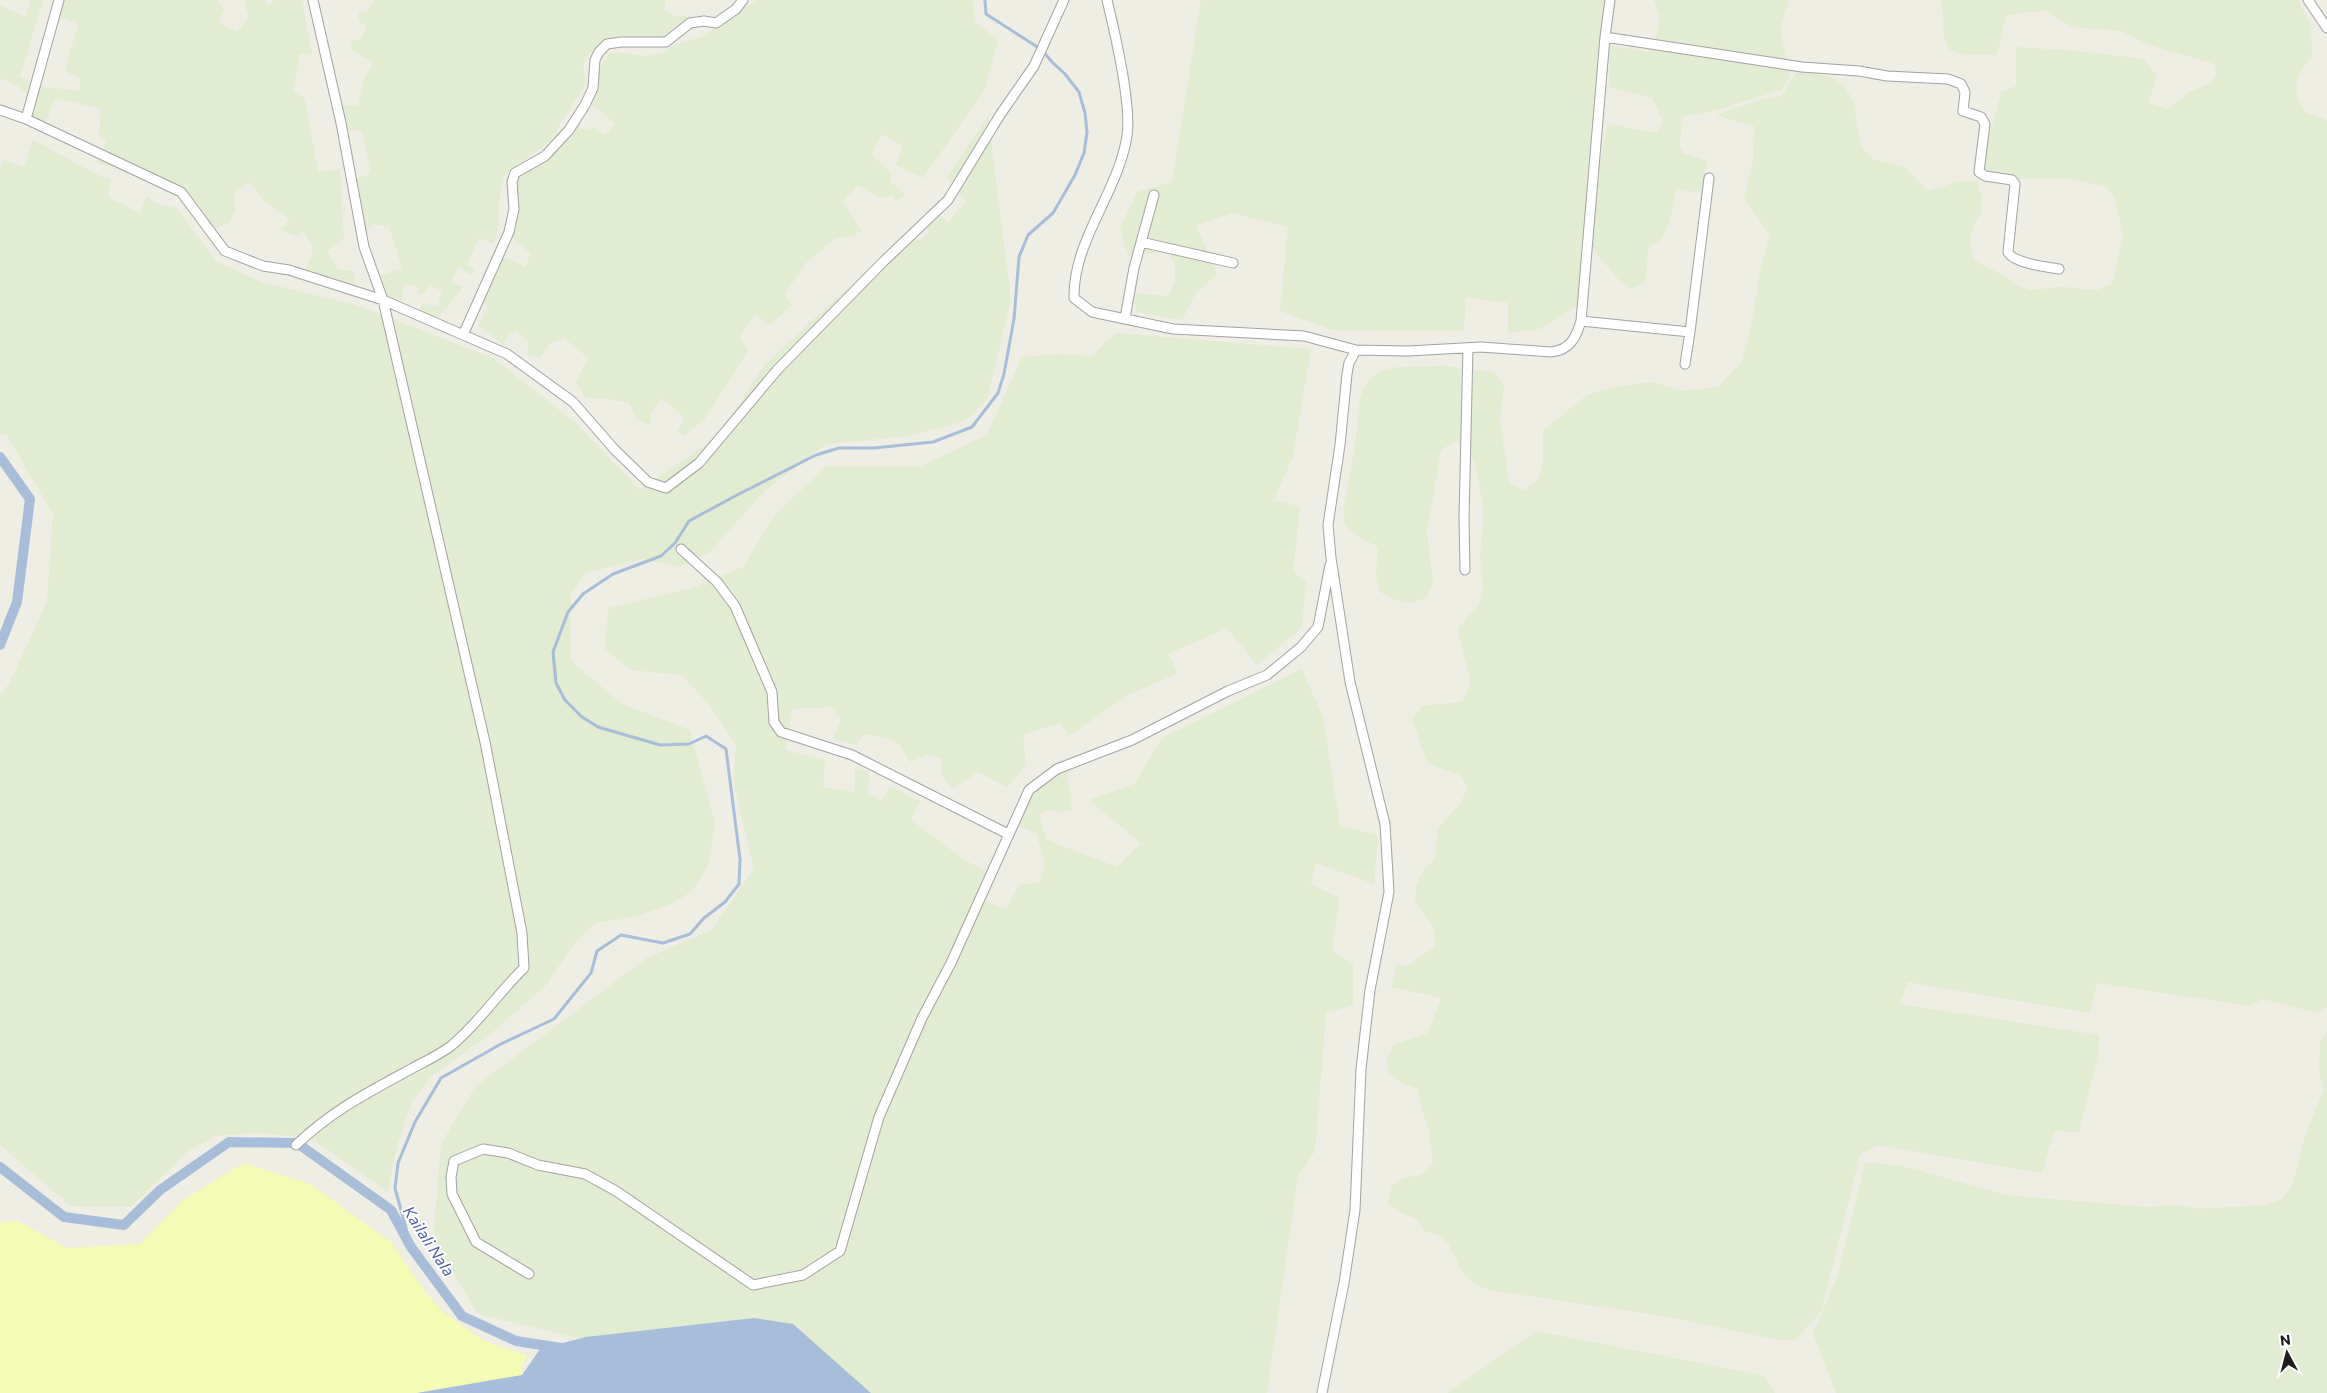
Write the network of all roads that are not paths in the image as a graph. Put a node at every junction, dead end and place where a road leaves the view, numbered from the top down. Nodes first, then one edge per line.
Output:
1 (59, 0) edge
2 (314, 0) edge
3 (743, 0) edge
4 (1064, 0) edge
5 (1107, 0) edge
6 (1610, 0) edge
7 (2308, 0) edge
8 (2327, 28) edge
9 (1605, 37) junction
10 (0, 110) edge
11 (26, 119) junction
12 (1709, 178) dead end
13 (1154, 195) dead end
14 (1141, 242) junction
15 (1233, 263) dead end
16 (2059, 269) dead end
17 (384, 300) junction
18 (1125, 318) junction
19 (1582, 321) junction
20 (1690, 332) junction
21 (462, 335) junction
22 (1468, 348) junction
23 (1356, 350) junction
24 (1685, 364) dead end
25 (680, 549) dead end
26 (1331, 558) junction
27 (1466, 570) dead end
28 (1008, 834) junction
29 (296, 1145) dead end
30 (529, 1274) dead end
31 (1322, 1393) edge

1 - 11 street
2 - 17 street
3 - 21 street
4 - 21 street
5 - 18 street
6 - 9 street
7 - 8 street
9 - 16 street
9 - 19 street
10 - 11 street
11 - 17 street
12 - 20 street
13 - 14 street
14 - 15 street
14 - 18 street
17 - 21 street
17 - 29 street
18 - 23 street
19 - 20 street
19 - 22 street
20 - 24 street
22 - 23 street
22 - 27 street
23 - 26 street
25 - 28 street
26 - 28 street
26 - 31 street
28 - 30 street

